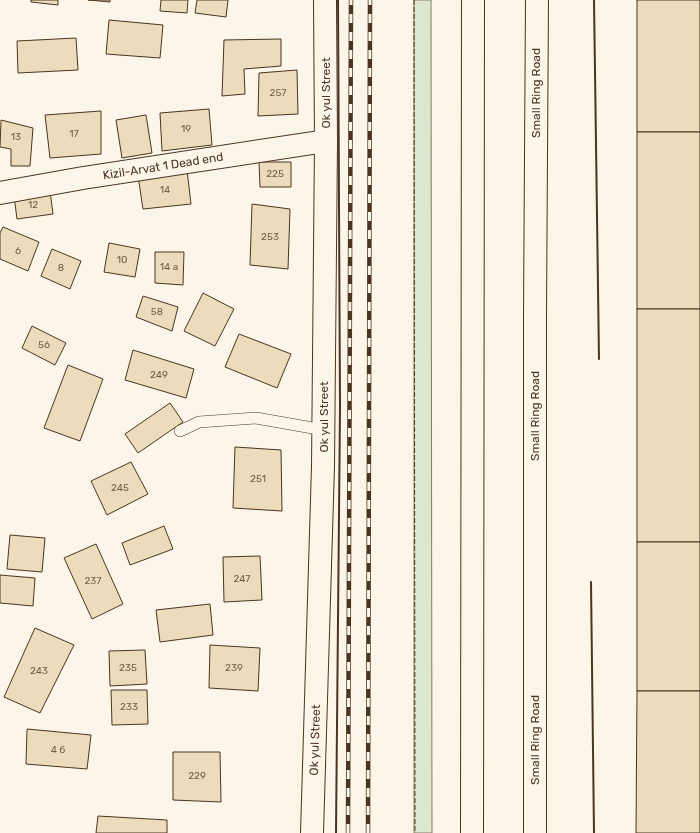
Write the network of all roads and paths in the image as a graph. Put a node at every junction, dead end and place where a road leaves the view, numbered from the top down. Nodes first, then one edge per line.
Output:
1 (325, 0) edge
2 (473, 0) edge
3 (537, 0) edge
4 (326, 141) junction
5 (0, 192) edge
6 (324, 430) junction
7 (180, 431) dead end
8 (312, 833) edge
9 (472, 833) edge
10 (535, 833) edge

1 - 4 main road, Ok yul Street
2 - 9 main road
3 - 10 main road, Small Ring Road
4 - 5 main road, Kizil-Arvat 1 Dead end
4 - 6 main road, Ok yul Street
6 - 7 lane
6 - 8 main road, Ok yul Street

